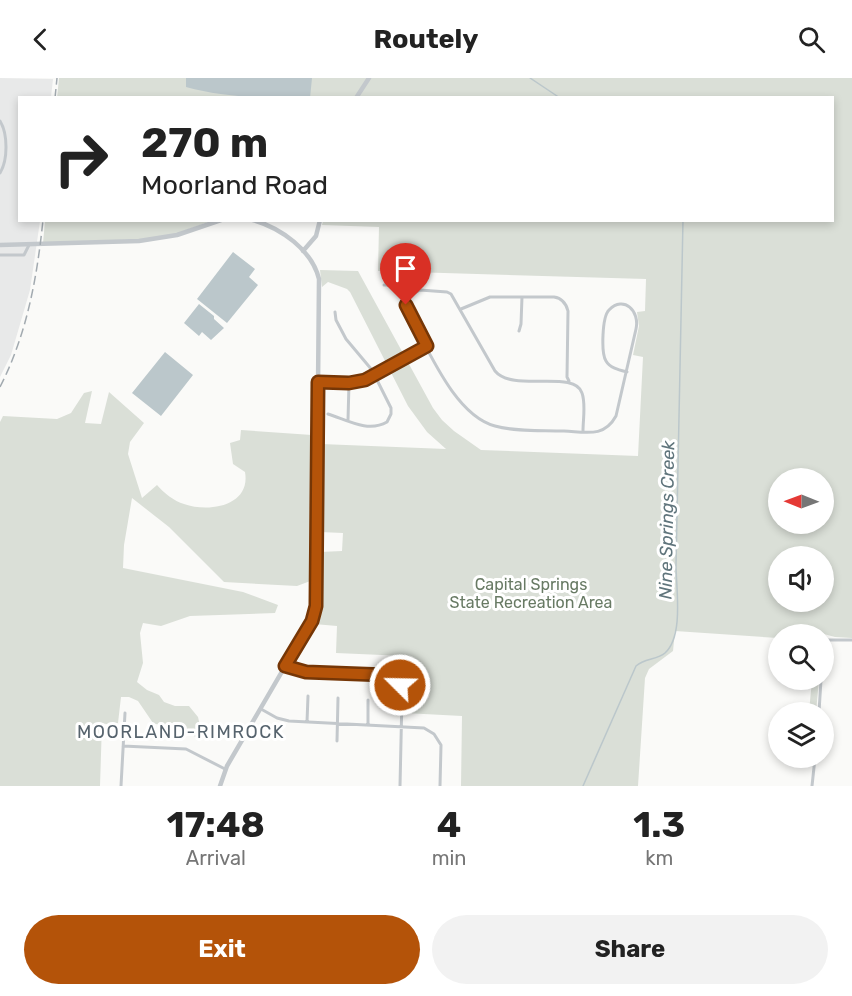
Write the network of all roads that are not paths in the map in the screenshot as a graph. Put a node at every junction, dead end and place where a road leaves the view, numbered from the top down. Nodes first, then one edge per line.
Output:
1 (369, 78) edge
2 (357, 96) edge
3 (0, 121) edge
4 (0, 173) edge
5 (215, 222) edge
6 (258, 222) edge
7 (320, 222) edge
8 (0, 245) edge
9 (29, 245) junction
10 (303, 251) junction
11 (0, 255) edge
12 (384, 285) dead end
13 (409, 296) junction
14 (522, 297) junction
15 (461, 309) junction
16 (334, 312) dead end
17 (519, 331) dead end
18 (427, 346) junction
19 (627, 372) junction
20 (374, 375) junction
21 (569, 381) junction
22 (318, 382) junction
23 (349, 383) junction
24 (328, 414) dead end
25 (348, 420) junction
26 (583, 431) junction
27 (834, 640) edge
28 (852, 640) edge
29 (285, 666) junction
30 (308, 696) dead end
31 (338, 698) dead end
32 (368, 700) dead end
33 (260, 709) junction
34 (124, 713) dead end
35 (307, 722) junction
36 (337, 723) junction
37 (368, 725) junction
38 (401, 726) junction
39 (337, 741) dead end
40 (123, 746) junction
41 (814, 768) edge
42 (225, 769) junction
43 (121, 786) edge
44 (220, 786) edge
45 (400, 786) edge
46 (440, 786) edge
47 (812, 786) edge

1 - 2 street
3 - 4 street
5 - 9 street
6 - 10 street
7 - 10 street
8 - 9 street
9 - 11 street
10 - 22 street
12 - 13 street
13 - 15 street
13 - 18 street
14 - 15 street
14 - 17 street
14 - 21 street
15 - 21 street
16 - 20 street
18 - 20 street
18 - 26 street
19 - 19 street
19 - 26 street
20 - 23 street
20 - 25 street
21 - 26 street
22 - 23 street
22 - 29 street
23 - 25 street
24 - 25 street
27 - 28 street
29 - 33 street
29 - 38 street
30 - 35 street
31 - 36 street
32 - 37 street
33 - 35 street
33 - 42 street
34 - 40 street
35 - 36 street
36 - 37 street
36 - 39 street
37 - 38 street
38 - 45 street
38 - 46 street
40 - 42 street
40 - 43 street
41 - 47 street
42 - 44 street

